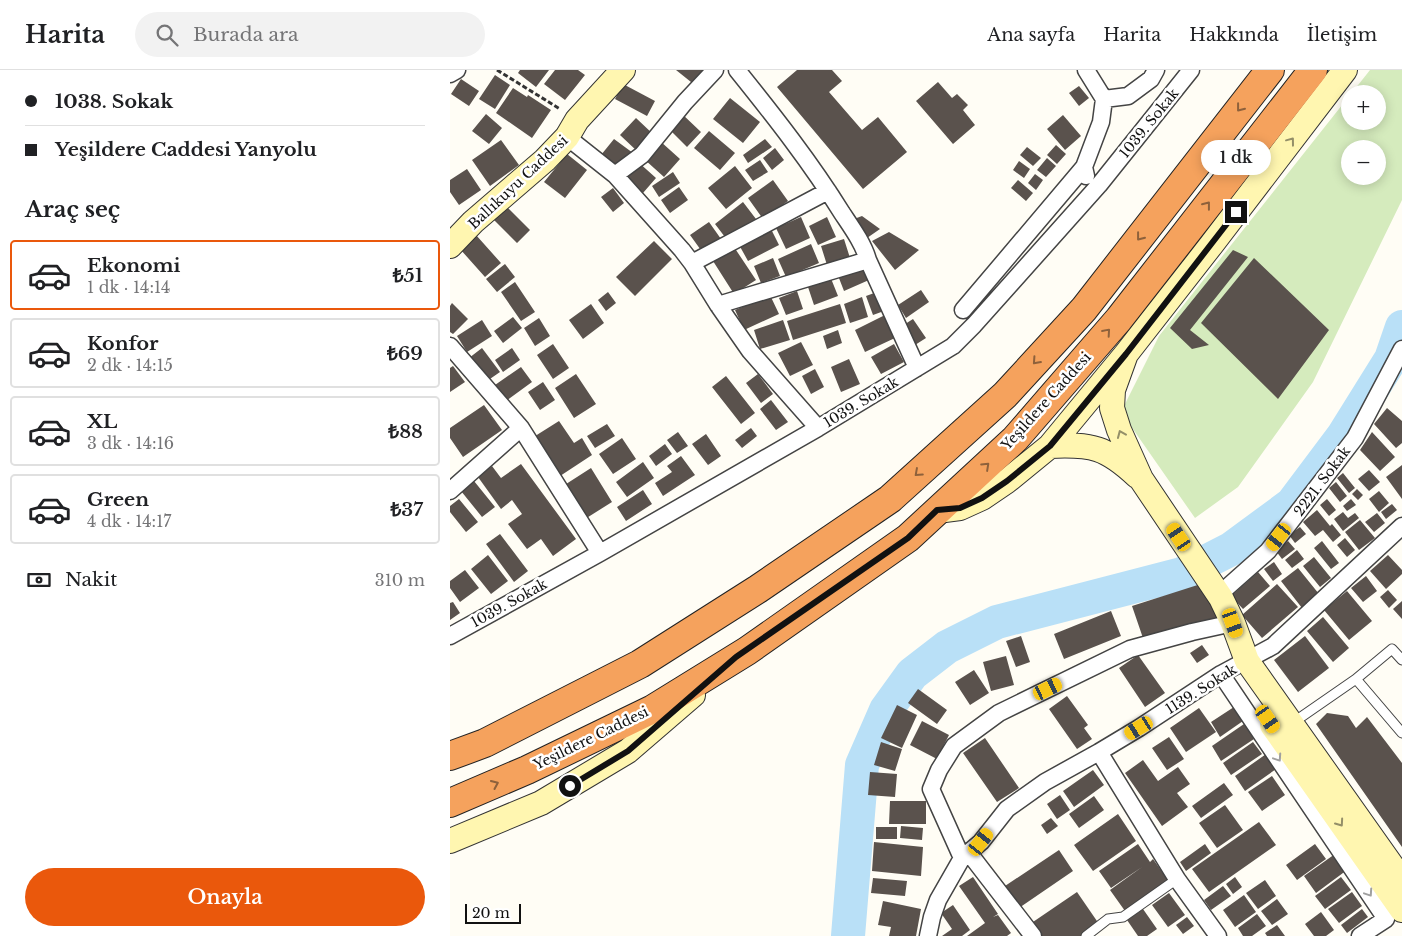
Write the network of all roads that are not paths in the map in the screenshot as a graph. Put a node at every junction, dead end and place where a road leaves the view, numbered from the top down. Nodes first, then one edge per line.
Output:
1 (457, 70) edge
2 (623, 70) edge
3 (715, 70) edge
4 (737, 70) edge
5 (1086, 70) edge
6 (1156, 70) edge
7 (1191, 70) edge
8 (1270, 70) edge
9 (1313, 70) edge
10 (1345, 70) edge
11 (450, 74) edge
12 (1104, 99) junction
13 (572, 129) junction
14 (1084, 167) junction
15 (615, 175) junction
16 (828, 191) junction
17 (1091, 194) junction
18 (450, 246) edge
19 (868, 260) junction
20 (692, 263) junction
21 (718, 305) junction
22 (963, 310) dead end
23 (450, 346) edge
24 (1402, 349) edge
25 (1126, 354) junction
26 (917, 368) junction
27 (521, 428) junction
28 (818, 428) junction
29 (1050, 446) junction
30 (1141, 478) junction
31 (450, 492) edge
32 (937, 510) junction
33 (1402, 526) edge
34 (600, 553) junction
35 (1221, 598) junction
36 (1233, 623) junction
37 (450, 636) edge
38 (736, 657) junction
39 (1402, 660) edge
40 (1247, 661) junction
41 (1221, 674) junction
42 (1356, 679) junction
43 (1284, 729) junction
44 (1402, 733) edge
45 (1299, 749) junction
46 (1099, 752) junction
47 (450, 756) edge
48 (450, 803) edge
49 (450, 841) edge
50 (965, 855) junction
51 (1177, 879) junction
52 (1402, 880) edge
53 (1402, 910) edge
54 (928, 936) edge
55 (1033, 936) edge
56 (1086, 936) edge
57 (1218, 936) edge
58 (1360, 936) edge

1 - 11 street
2 - 13 main road, Ballıkuyu Caddesi
3 - 15 street
4 - 16 street
5 - 12 street
6 - 12 street
7 - 17 street, 1039. Sokak
8 -> 47 highway
32 -> 9 highway, Yeşildere Caddesi
25 -> 10 main road
12 - 14 street
13 - 15 street
13 - 18 main road, Ballıkuyu Caddesi
14 - 17 street
14 - 22 street
15 - 20 street
16 - 19 street
16 - 20 street
17 - 26 street, 1039. Sokak
19 - 21 street
19 - 26 street
20 - 21 street
21 - 28 street
23 - 27 street
24 - 35 street, 2221. Sokak
25 - 29 main road
30 -> 25 main road
26 - 28 street, 1039. Sokak
27 - 31 street
27 - 34 street
28 - 34 street, 1039. Sokak
29 - 30 main road
29 - 32 main road
30 - 35 main road
32 - 38 highway, Yeşildere Caddesi
33 - 40 street, 1139. Sokak
34 - 37 street, 1039. Sokak
35 - 36 main road
36 - 40 main road
36 - 50 street
48 -> 38 highway, Yeşildere Caddesi
38 - 49 main road
39 - 42 lane
40 - 41 street, 1139. Sokak
40 - 43 main road
41 - 46 street, 1139. Sokak
41 -> 58 street
42 - 43 lane
42 - 44 lane
43 - 45 main road
45 - 52 main road
45 -> 53 main road
46 - 50 street, 1139. Sokak
46 - 51 street
50 - 54 street, 1139. Sokak
50 - 55 street
51 - 56 lane
51 - 57 street

